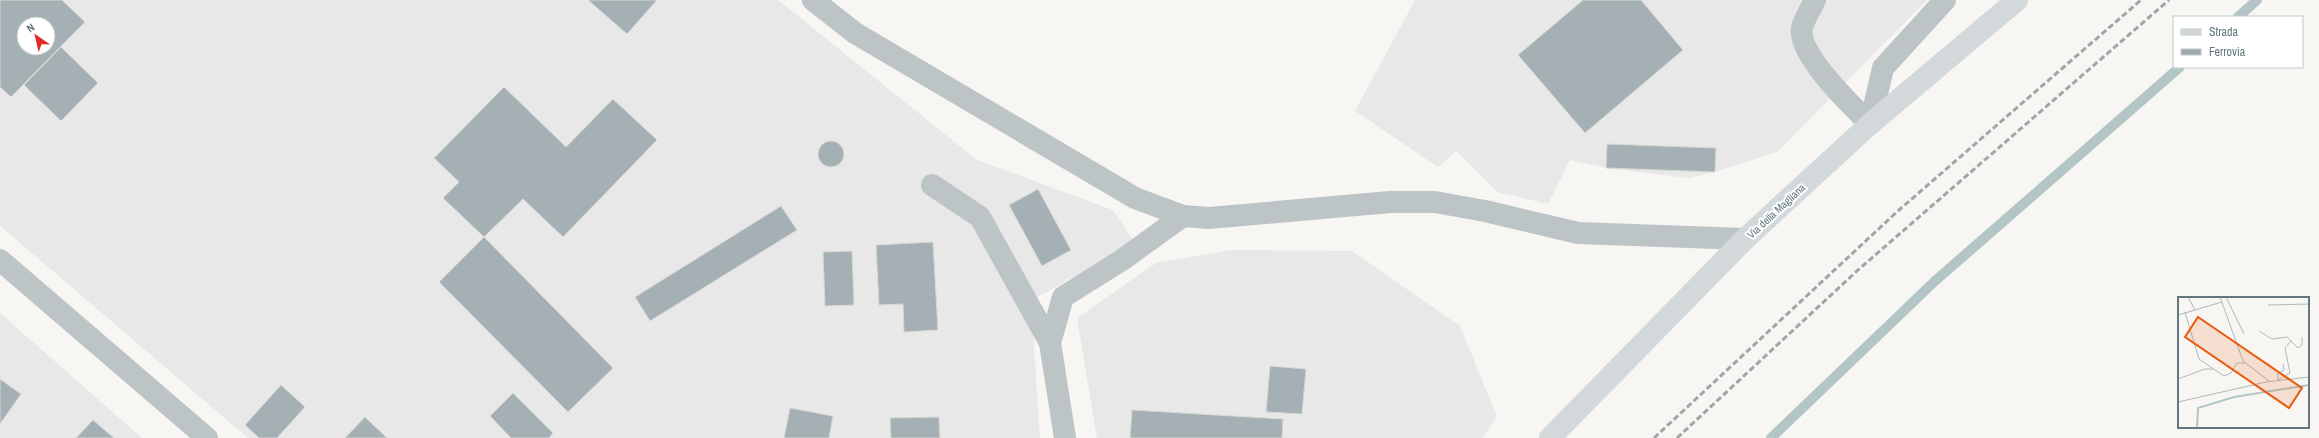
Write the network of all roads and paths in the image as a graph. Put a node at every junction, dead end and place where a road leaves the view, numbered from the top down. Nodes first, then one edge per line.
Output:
1 (813, 0) edge
2 (1815, 0) edge
3 (1945, 0) edge
4 (2017, 0) edge
5 (1870, 124) junction
6 (932, 185) dead end
7 (1183, 216) junction
8 (1745, 239) junction
9 (0, 260) edge
10 (1050, 343) junction
11 (207, 438) edge
12 (1065, 438) edge
13 (1550, 438) edge

1 - 7 lane
2 - 5 lane
3 - 5 lane
4 - 5 main road, Via della Magliana
5 - 8 main road, Via della Magliana
6 - 10 lane
7 - 8 lane
7 - 10 lane
8 - 13 main road, Via della Magliana
9 - 11 lane
10 - 12 lane

